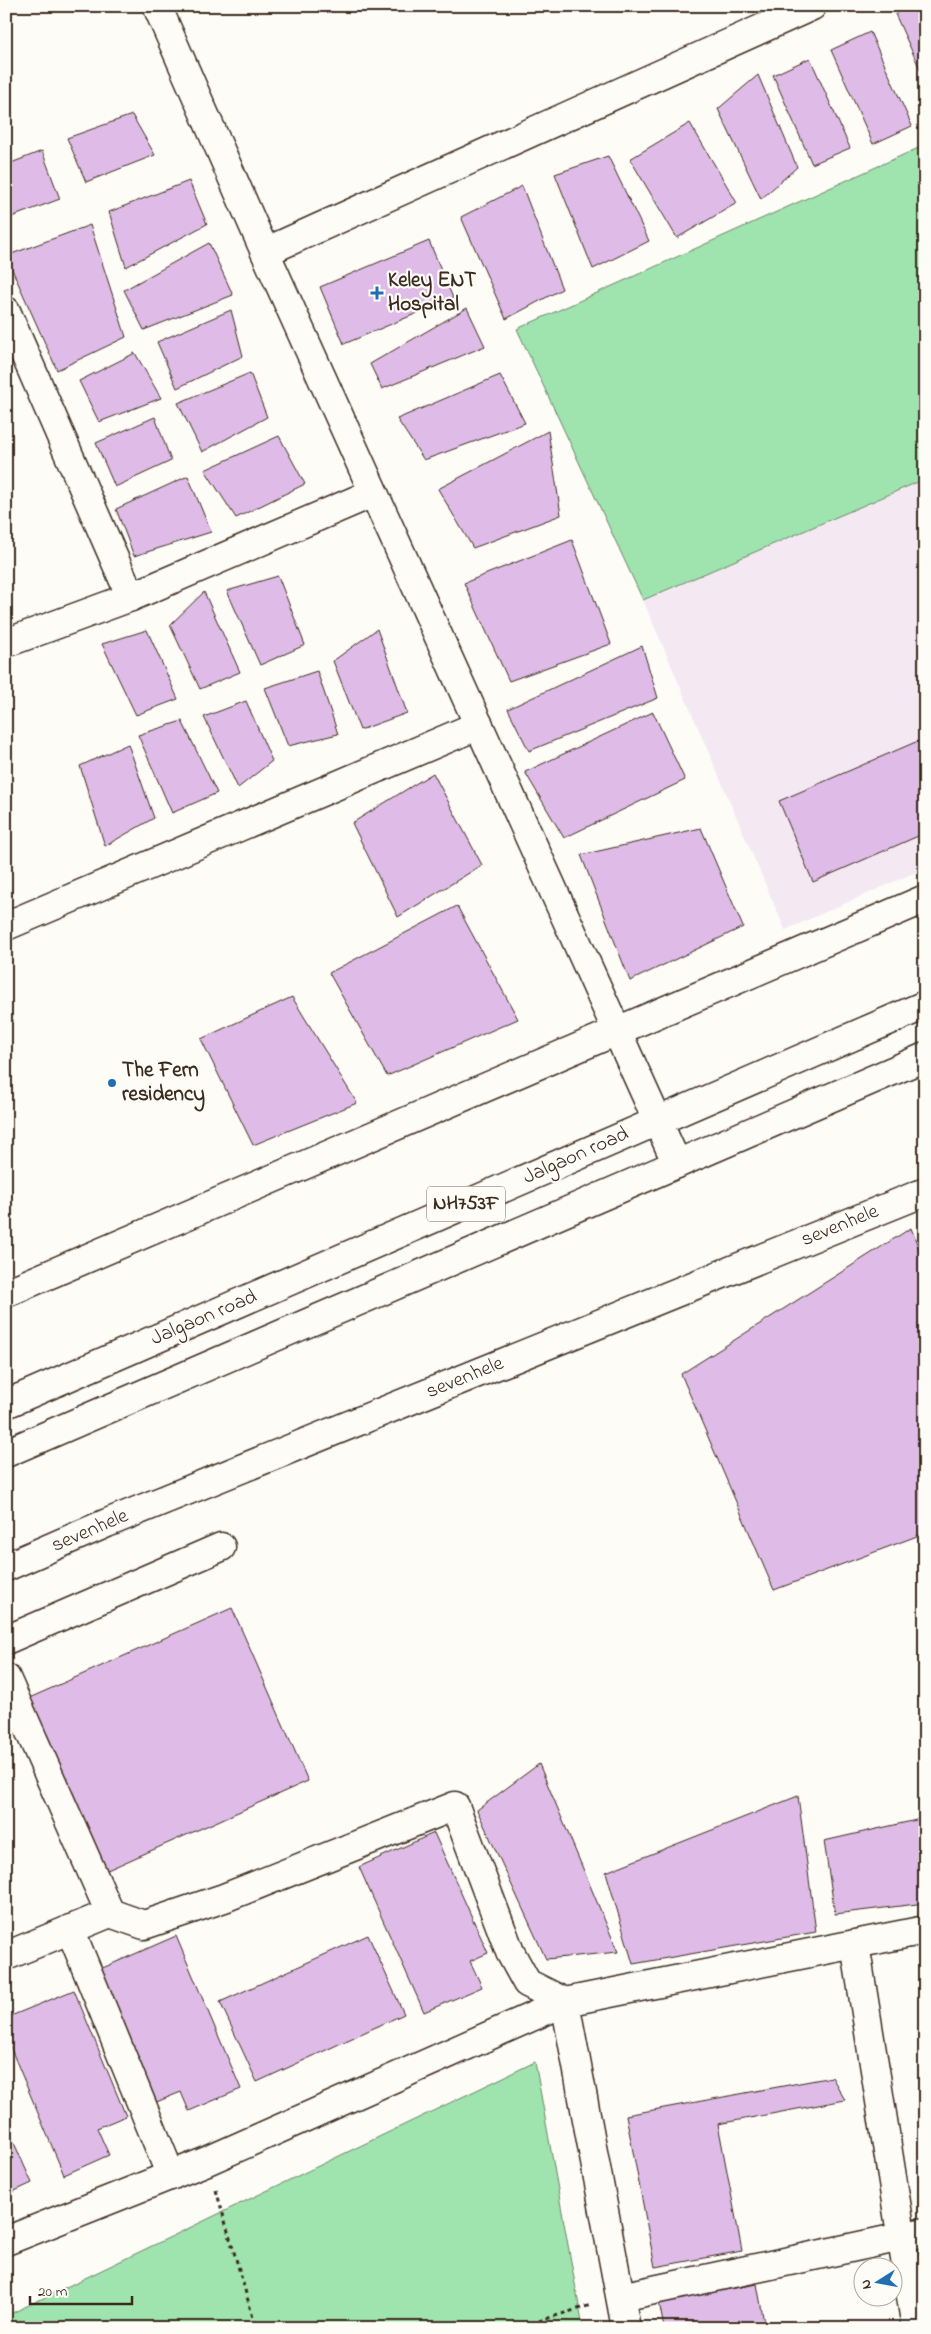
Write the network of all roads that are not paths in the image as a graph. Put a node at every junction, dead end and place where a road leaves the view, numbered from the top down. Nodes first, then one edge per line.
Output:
1 (157, 6) edge
2 (812, 6) edge
3 (265, 252) junction
4 (6, 311) edge
5 (374, 493) junction
6 (130, 597) junction
7 (6, 643) edge
8 (479, 726) junction
9 (925, 899) edge
10 (6, 926) edge
11 (925, 1005) edge
12 (617, 1031) junction
13 (925, 1057) edge
14 (658, 1121) junction
15 (677, 1164) junction
16 (925, 1192) edge
17 (6, 1294) edge
18 (6, 1404) edge
19 (6, 1453) edge
20 (221, 1547) dead end
21 (6, 1567) edge
22 (6, 1640) edge
23 (6, 1678) edge
24 (110, 1913) junction
25 (70, 1929) junction
26 (925, 1930) edge
27 (855, 1944) junction
28 (6, 1956) edge
29 (565, 2002) junction
30 (171, 2176) junction
31 (913, 2234) edge
32 (6, 2241) edge
33 (621, 2297) junction
34 (626, 2328) edge
35 (916, 2328) edge

1 - 3 main road
2 - 3 main road
3 - 5 main road
4 - 6 main road
5 - 6 main road
5 - 8 main road
6 - 7 main road
8 - 10 main road
8 - 12 main road
9 - 12 main road
11 - 14 main road, Jalgaon road / NH753F
12 - 14 main road
12 - 17 main road
13 - 15 main road, NH753F
14 - 15 main road
14 - 18 main road, Jalgaon road / NH753F
15 - 19 main road, NH753F
16 - 21 main road, sevenhele
20 - 22 main road
23 - 24 main road
24 - 25 main road
24 - 29 main road
25 - 28 main road
25 - 30 main road
26 - 27 main road
27 - 29 main road
27 - 31 main road
29 - 30 main road
29 - 33 main road
30 - 32 main road
31 - 33 main road
31 - 35 main road
33 - 34 main road

